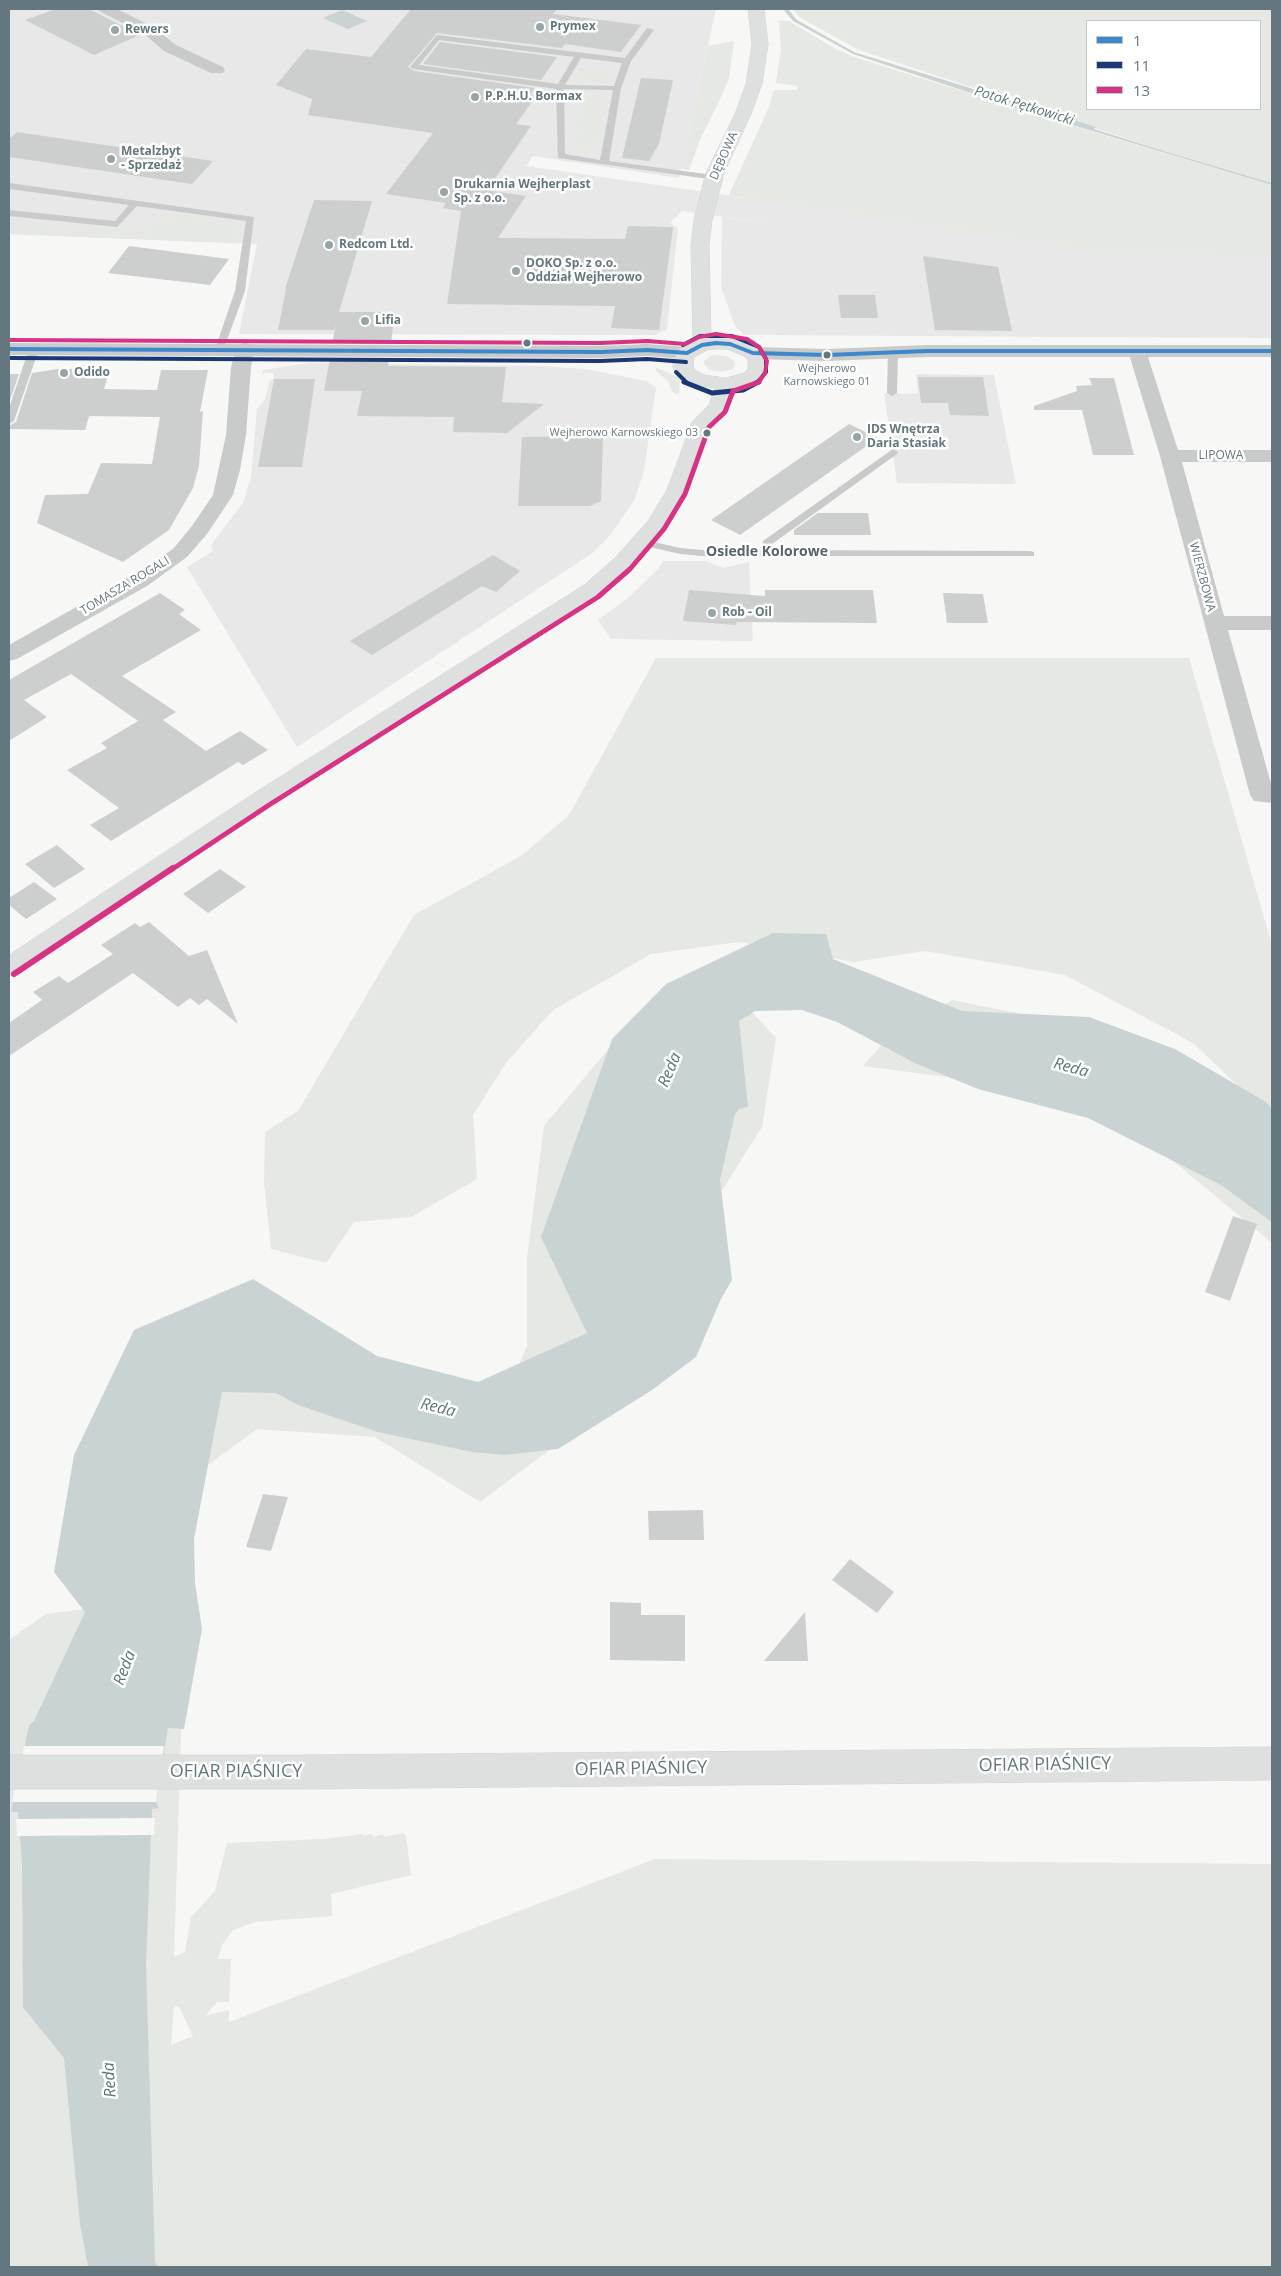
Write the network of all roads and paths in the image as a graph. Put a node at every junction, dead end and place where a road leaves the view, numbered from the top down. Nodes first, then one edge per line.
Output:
1 (106, 9) edge
2 (756, 9) edge
3 (650, 30) dead end
4 (579, 55) junction
5 (627, 61) junction
6 (217, 70) dead end
7 (560, 87) junction
8 (617, 88) junction
9 (604, 163) junction
10 (713, 178) junction
11 (9, 186) edge
12 (134, 204) junction
13 (9, 213) edge
14 (703, 307) junction
15 (730, 344) junction
16 (9, 349) edge
17 (34, 349) junction
18 (220, 349) junction
19 (245, 349) junction
20 (1137, 351) junction
21 (1272, 351) edge
22 (893, 352) junction
23 (691, 355) junction
24 (755, 361) junction
25 (699, 380) junction
26 (726, 384) junction
27 (892, 393) dead end
28 (9, 421) edge
29 (702, 422) junction
30 (893, 452) dead end
31 (1170, 456) junction
32 (1272, 456) edge
33 (642, 542) junction
34 (767, 553) junction
35 (1030, 554) dead end
36 (1214, 623) junction
37 (1272, 623) edge
38 (9, 654) edge
39 (1272, 795) edge
40 (9, 967) edge
41 (1272, 1763) edge
42 (14, 1772) edge

1 - 6 street
2 - 10 main road, DĘBOWA
3 - 5 lane
4 - 5 lane
4 - 7 lane
4 - 7 lane
5 - 8 lane
7 - 8 lane
7 - 9 lane
8 - 9 lane
9 - 10 lane
10 - 14 main road, DĘBOWA
11 - 12 lane
12 - 13 lane
12 - 18 lane
14 - 15 main road
14 - 23 main road, DĘBOWA
15 - 23 main road
15 - 24 main road
16 - 17 street
17 - 18 street
17 - 28 lane
18 - 19 street
19 - 23 street
19 - 38 street, TOMASZA ROGALI
20 - 21 street
20 - 22 street
20 - 31 street, WIERZBOWA
22 - 24 street
22 - 27 lane
23 - 25 main road
24 - 26 main road
25 - 26 main road
25 - 29 main road
26 - 29 main road
29 - 33 main road
30 - 34 lane
31 - 32 street, LIPOWA
31 - 36 street, WIERZBOWA
33 - 34 lane
33 - 40 main road
34 - 35 lane
36 - 37 street
36 - 39 street, WIERZBOWA
41 - 42 main road, OFIAR PIAŚNICY

